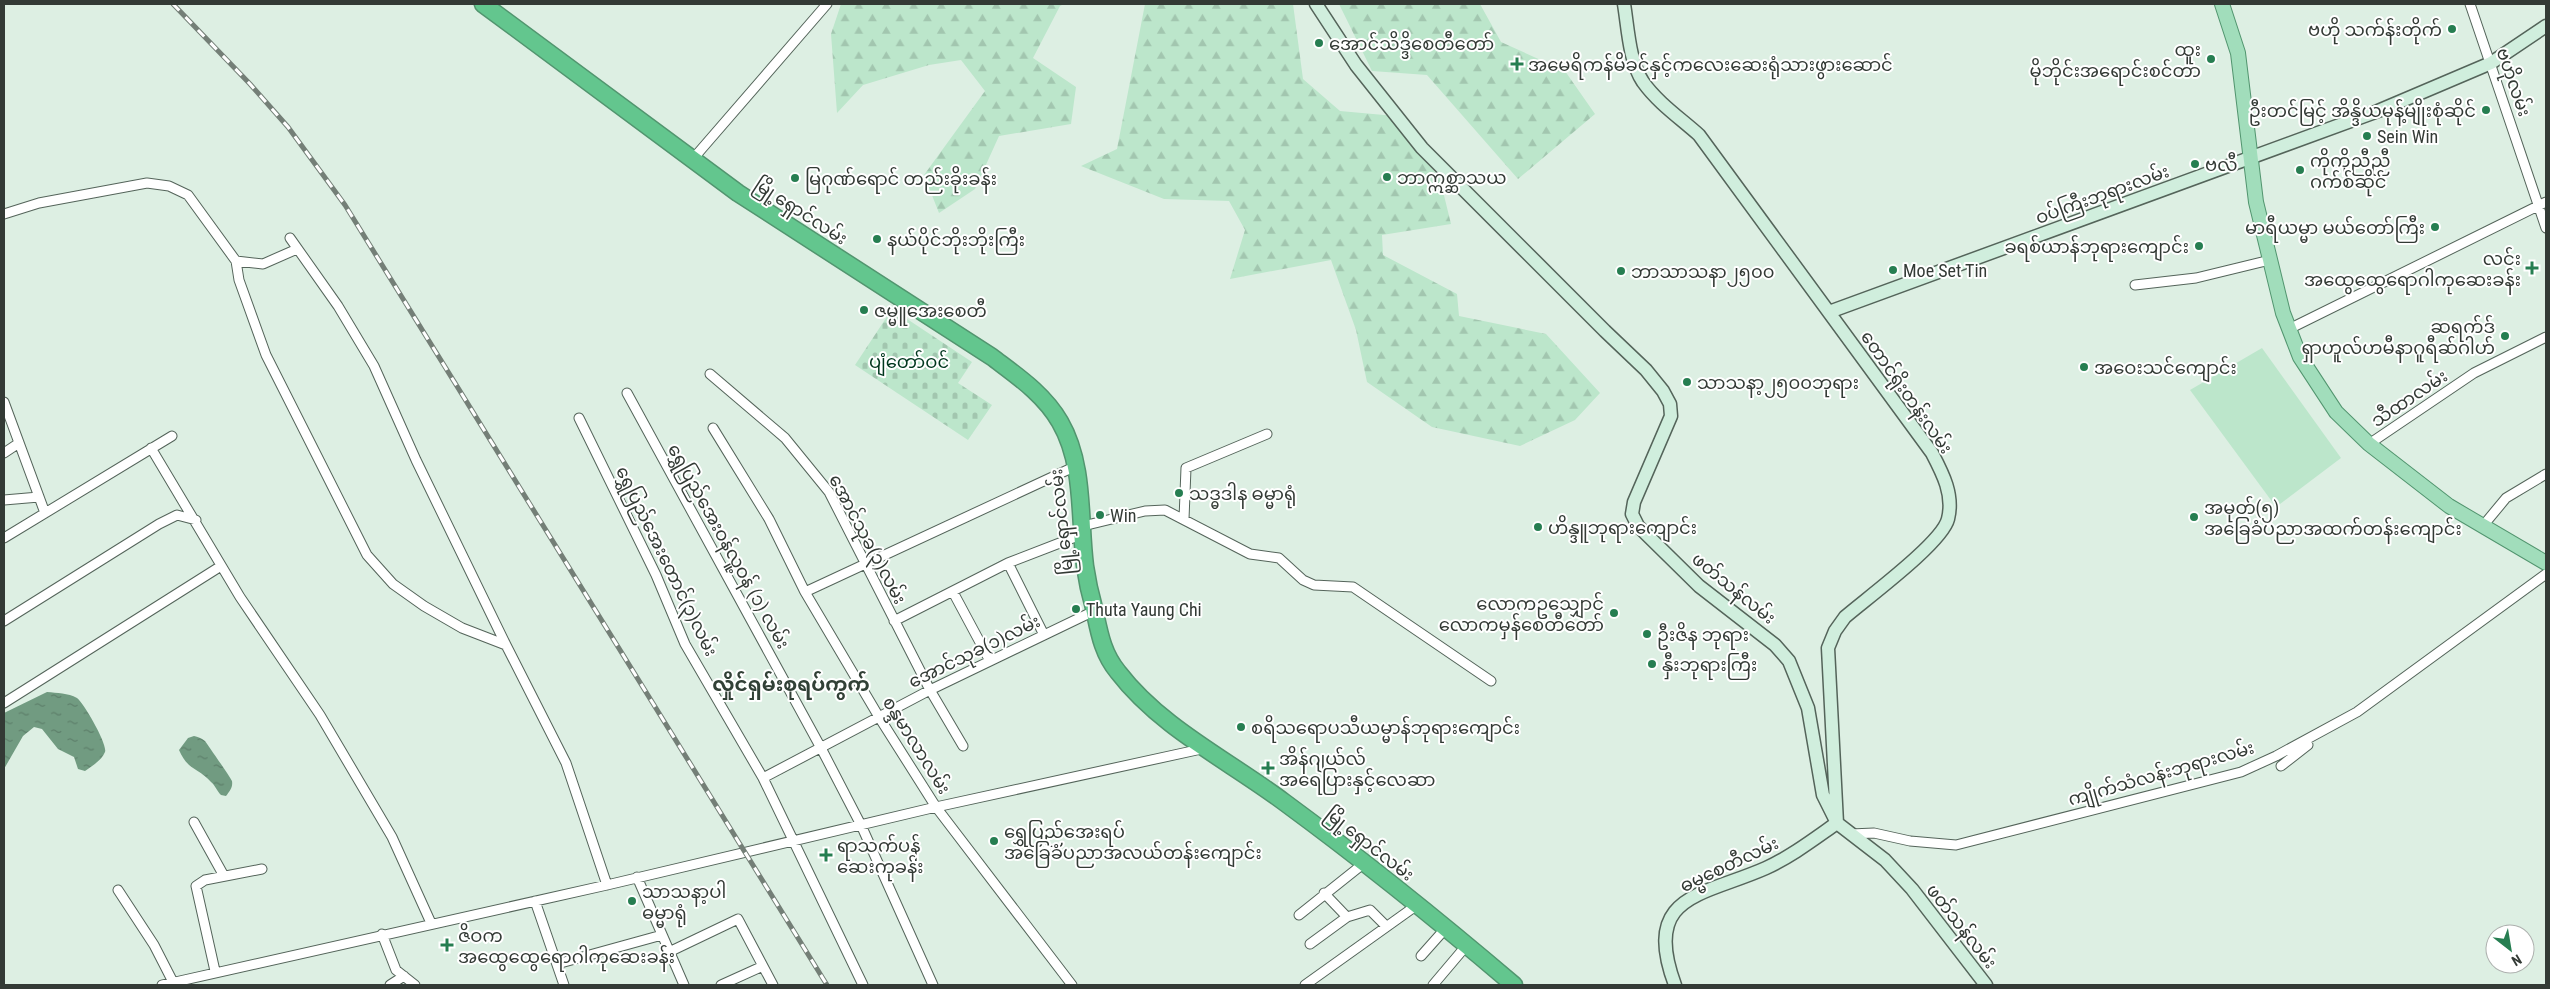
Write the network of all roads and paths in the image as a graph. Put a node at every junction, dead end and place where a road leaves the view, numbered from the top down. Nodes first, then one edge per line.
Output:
1 (483, 4) edge
2 (827, 4) edge
3 (1316, 4) edge
4 (1624, 4) edge
5 (2222, 4) edge
6 (2470, 4) edge
7 (2546, 26) edge
8 (2491, 63) junction
9 (2250, 159) junction
10 (692, 160) junction
11 (2543, 204) edge
12 (4, 214) edge
13 (2546, 228) edge
14 (290, 238) dead end
15 (297, 249) junction
16 (2270, 260) junction
17 (236, 261) junction
18 (2135, 285) dead end
19 (1829, 312) junction
20 (2289, 330) junction
21 (2546, 337) edge
22 (710, 374) dead end
23 (627, 393) dead end
24 (4, 402) edge
25 (579, 418) dead end
26 (713, 428) dead end
27 (1267, 434) dead end
28 (172, 436) dead end
29 (19, 442) junction
30 (2369, 444) junction
31 (152, 448) junction
32 (4, 453) edge
33 (1076, 466) junction
34 (2546, 474) edge
35 (39, 497) junction
36 (4, 500) edge
37 (45, 512) junction
38 (1184, 518) junction
39 (196, 520) junction
40 (2482, 527) junction
41 (1083, 530) junction
42 (4, 538) edge
43 (1008, 563) junction
44 (2546, 563) edge
45 (865, 565) junction
46 (221, 566) junction
47 (2546, 574) edge
48 (806, 592) junction
49 (953, 592) junction
50 (1094, 611) junction
51 (894, 620) junction
52 (4, 621) edge
53 (1044, 635) junction
54 (506, 645) junction
55 (990, 661) junction
56 (1491, 681) dead end
57 (930, 690) junction
58 (4, 704) edge
59 (879, 717) junction
60 (2332, 727) junction
61 (963, 746) dead end
62 (821, 748) junction
63 (1206, 748) junction
64 (2281, 766) dead end
65 (764, 778) junction
66 (936, 807) junction
67 (194, 822) dead end
68 (1838, 823) junction
69 (861, 825) junction
70 (1851, 834) junction
71 (794, 841) junction
72 (1363, 864) junction
73 (262, 869) dead end
74 (224, 876) junction
75 (637, 877) junction
76 (607, 885) junction
77 (118, 890) dead end
78 (1324, 893) junction
79 (535, 900) junction
80 (1417, 905) junction
81 (1299, 915) dead end
82 (1347, 917) junction
83 (431, 923) junction
84 (1386, 926) junction
85 (1445, 929) junction
86 (382, 934) junction
87 (662, 935) junction
88 (1310, 944) dead end
89 (1466, 946) junction
90 (669, 952) junction
91 (1421, 956) dead end
92 (557, 964) junction
93 (763, 966) junction
94 (215, 971) junction
95 (404, 976) junction
96 (173, 982) junction
97 (162, 985) edge
98 (390, 985) edge
99 (415, 985) edge
100 (564, 985) edge
101 (684, 985) edge
102 (721, 985) edge
103 (773, 985) edge
104 (863, 985) edge
105 (933, 985) edge
106 (1072, 985) edge
107 (1305, 985) edge
108 (1433, 985) edge
109 (1514, 985) edge
110 (1675, 985) edge
111 (1986, 985) edge

1 - 10 highway, မြို့ရှောင်လမ်း
2 - 10 street
3 - 68 street, ဖတ်သန်လမ်း
4 - 19 street, တောင်ရိုးတန်းလမ်း
5 - 9 main road
6 - 8 street, ဗဟိုလမ်း
7 - 8 street, ဝပ်ကြီးဘုရားလမ်း
8 - 9 street, ဝပ်ကြီးဘုရားလမ်း
8 - 11 street, ဗဟိုလမ်း
9 - 16 main road
9 - 19 street, ဝပ်ကြီးဘုရားလမ်း
10 - 33 highway, မြို့ရှောင်လမ်း
11 - 13 street, ဗဟိုလမ်း
11 - 20 street
12 - 17 street
14 - 15 street
15 - 17 street
15 - 54 street
16 - 18 street
16 - 20 main road
17 - 54 street
19 - 68 street, တောင်ရိုးတန်းလမ်း
20 - 30 main road
21 - 30 street, သီထာလမ်း
22 - 45 street, အောင်သုခ(၃)လမ်း
23 - 62 street, ရွှေပြည်အေးဝန်လူ့ဝန် (၁) လမ်း
24 - 29 street
25 - 65 street, ရွှေပြည်အေးတောင်(၃)လမ်း
26 - 48 street, စန္ဒမာလာလမ်း
27 - 38 street
28 - 31 street
29 - 32 street
29 - 35 street
30 - 40 main road
31 - 37 street
31 - 39 street
33 - 41 highway, မြို့ရှောင်လမ်း
33 - 45 street
34 - 40 street
35 - 36 street
35 - 37 street
37 - 42 street
38 - 41 street
38 - 56 street
39 - 46 street
39 - 52 street
40 - 44 main road
41 - 43 street
41 - 50 highway, မြို့ရှောင်လမ်း
43 - 49 street
43 - 53 street
45 - 48 street
45 - 51 street, အောင်သုခ(၃)လမ်း
46 - 58 street
46 - 83 street
47 - 60 street, ကျိုက်သံလန်းဘုရားလမ်း
48 - 59 street, စန္ဒမာလာလမ်း
49 - 51 street
49 - 55 street
50 - 53 street, အောင်သုခ(၁)လမ်း
50 - 63 highway, မြို့ရှောင်လမ်း
51 - 57 street, အောင်သုခ(၃)လမ်း
53 - 55 street, အောင်သုခ(၁)လမ်း
54 - 76 street
55 - 57 street, အောင်သုခ(၁)လမ်း
57 - 59 street, အောင်သုခ(၁)လမ်း
57 - 61 street, အောင်သုခ(၃)လမ်း
59 - 62 street, အောင်သုခ(၁)လမ်း
59 - 66 street, စန္ဒမာလာလမ်း
60 - 64 street
60 - 70 street, ကျိုက်သံလန်းဘုရားလမ်း
62 - 65 street, အောင်သုခ(၁)လမ်း
62 - 69 street, ရွှေပြည်အေးဝန်လူ့ဝန် (၁) လမ်း
63 - 66 street
63 - 72 highway, မြို့ရှောင်လမ်း
65 - 71 street, ရွှေပြည်အေးတောင်(၃)လမ်း
66 - 69 street
66 - 106 street, စန္ဒမာလာလမ်း
67 - 74 street
68 - 70 street, ဖတ်သန်လမ်း
68 - 110 street, ဓမ္မစေတီလမ်း
69 - 71 street
69 - 105 street, ရွှေပြည်အေးဝန်လူ့ဝန် (၁) လမ်း
70 - 111 street, ဖတ်သန်လမ်း
71 - 75 street
71 - 104 street, ရွှေပြည်အေးတောင်(၃)လမ်း
72 - 78 street
72 - 80 highway, မြို့ရှောင်လမ်း
73 - 74 street
74 - 94 street
75 - 76 street
75 - 87 street
76 - 79 street
77 - 96 street
78 - 81 street
78 - 82 street
79 - 83 street
79 - 92 street
80 - 84 street
80 - 85 highway, မြို့ရှောင်လမ်း
82 - 84 street
82 - 88 street
83 - 86 street
84 - 107 street
85 - 89 highway, မြို့ရှောင်လမ်း
85 - 91 street
86 - 94 street
86 - 95 street
87 - 90 street
87 - 92 street
89 - 108 street
89 - 109 highway, မြို့ရှောင်လမ်း
90 - 93 street
90 - 101 street
92 - 100 street
93 - 102 street
93 - 103 street
94 - 96 street
95 - 98 street
95 - 99 street
96 - 97 street

